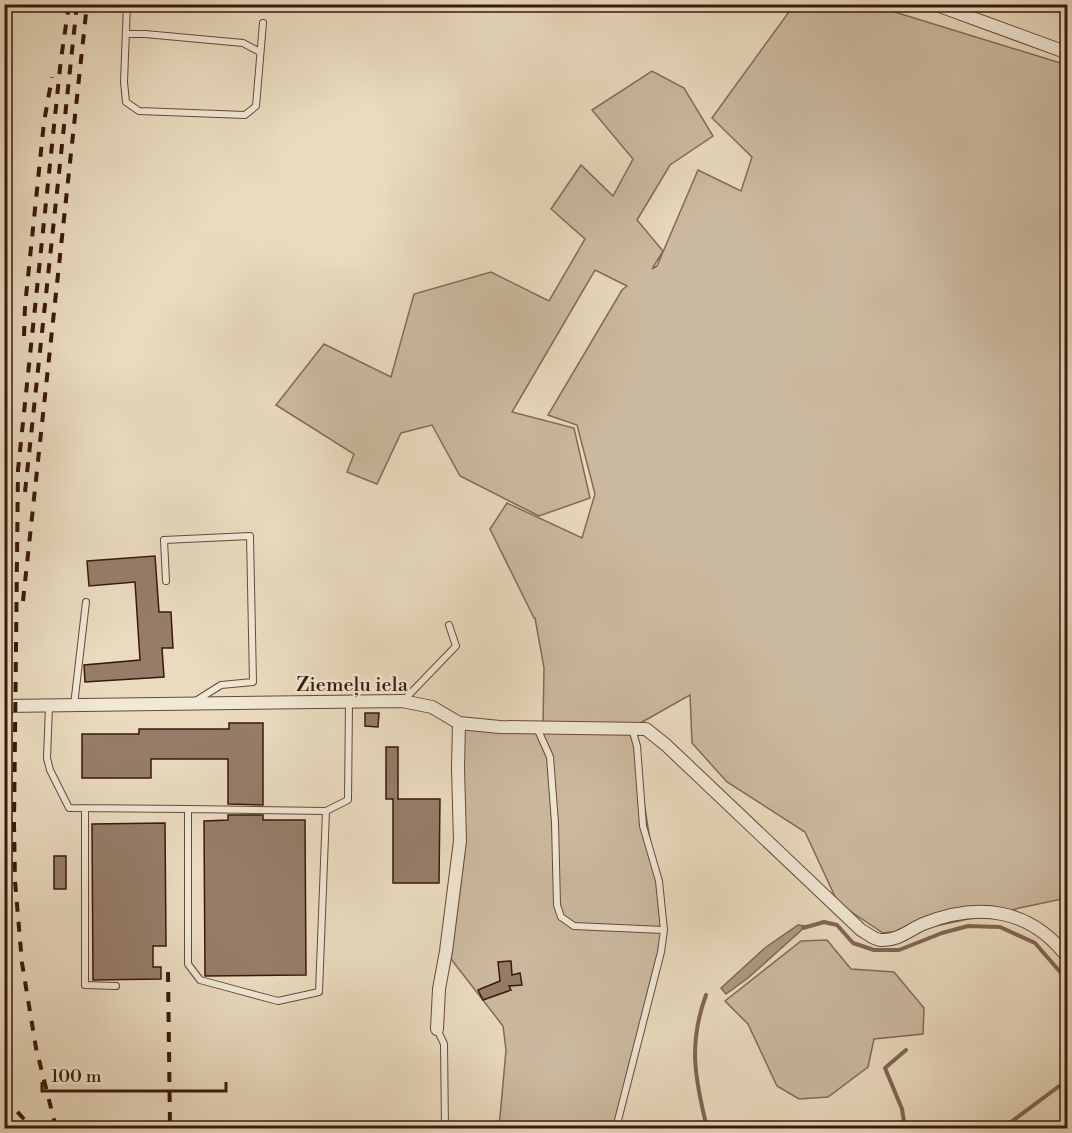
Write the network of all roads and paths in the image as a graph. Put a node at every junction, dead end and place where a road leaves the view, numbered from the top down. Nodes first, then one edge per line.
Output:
1 (127, 4) edge
2 (934, 4) edge
3 (263, 23) dead end
4 (126, 34) junction
5 (260, 52) junction
6 (1068, 53) edge
7 (166, 581) dead end
8 (86, 602) dead end
9 (449, 625) dead end
10 (402, 701) junction
11 (349, 703) junction
12 (189, 705) junction
13 (4, 706) edge
14 (49, 706) junction
15 (74, 706) junction
16 (459, 723) junction
17 (537, 728) junction
18 (631, 729) junction
19 (85, 808) junction
20 (188, 809) junction
21 (326, 811) junction
22 (664, 930) junction
23 (1068, 958) edge
24 (116, 986) dead end
25 (437, 1029) joint
26 (445, 1128) edge
27 (616, 1128) edge

1 - 4 lane
2 - 6 street
3 - 5 lane
4 - 5 lane
4 - 5 lane
7 - 12 lane
8 - 15 lane
9 - 10 lane
10 - 11 street, Ziemeļu iela
10 - 16 street, Ziemeļu iela
11 - 12 street, Ziemeļu iela
11 - 21 lane
12 - 15 street, Ziemeļu iela
13 - 14 street, Ziemeļu iela
14 - 15 street, Ziemeļu iela
14 - 19 lane
16 - 17 street
16 - 25 street
17 - 18 street
17 - 22 lane
18 - 22 lane
18 - 23 street
19 - 20 lane
19 - 24 lane
20 - 21 lane
20 - 21 lane
22 - 27 lane
25 - 26 lane

